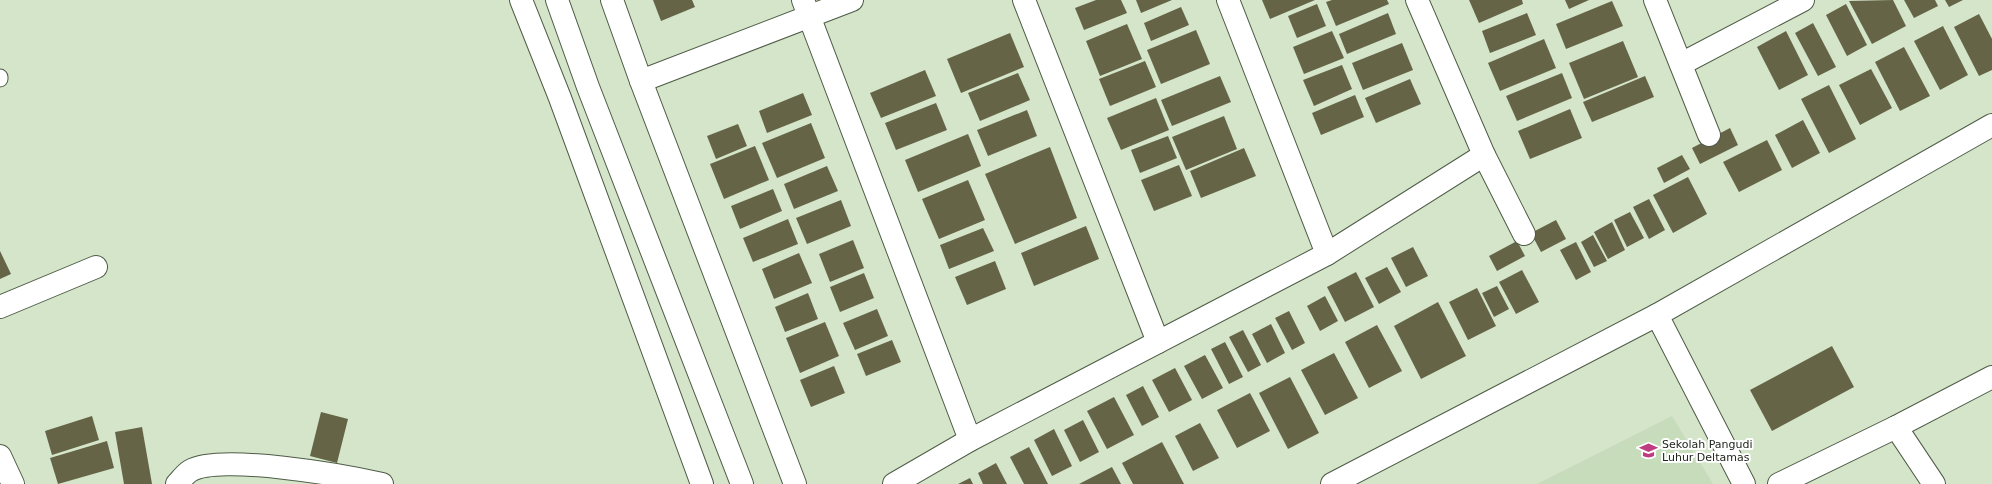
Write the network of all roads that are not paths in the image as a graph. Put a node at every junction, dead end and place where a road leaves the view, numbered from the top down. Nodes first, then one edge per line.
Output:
1 (522, 0) edge
2 (557, 0) edge
3 (612, 0) edge
4 (852, 0) edge
5 (1024, 0) edge
6 (1228, 0) edge
7 (1417, 0) edge
8 (1655, 0) edge
9 (1803, 0) edge
10 (806, 8) edge
11 (1681, 64) junction
12 (640, 81) junction
13 (588, 86) junction
14 (560, 98) junction
15 (1992, 125) edge
16 (1709, 135) dead end
17 (1484, 155) junction
18 (1524, 234) dead end
19 (1327, 254) junction
20 (96, 268) dead end
21 (0, 307) edge
22 (1657, 315) junction
23 (1158, 342) junction
24 (1992, 377) edge
25 (1896, 427) junction
26 (970, 440) junction
27 (0, 456) edge
28 (13, 484) edge
29 (177, 484) edge
30 (382, 484) edge
31 (702, 484) edge
32 (742, 484) edge
33 (795, 484) edge
34 (894, 484) edge
35 (1332, 484) edge
36 (1744, 484) edge
37 (1778, 484) edge
38 (1934, 484) edge

1 - 14 street
2 - 13 street
3 - 12 street
4 - 10 street
5 - 23 street
6 - 19 street
7 - 17 street
8 - 11 street
9 - 11 street
10 - 12 street
10 - 26 street
11 - 16 street
12 - 33 street
13 - 14 street
13 - 32 street
14 - 31 street
15 - 22 street
17 - 18 street
17 - 19 street
19 - 23 street
20 - 21 street
22 - 35 street
22 - 36 street
23 - 26 street
24 - 25 street
25 - 37 street
25 - 38 street
26 - 34 street
27 - 28 street
29 - 30 street

